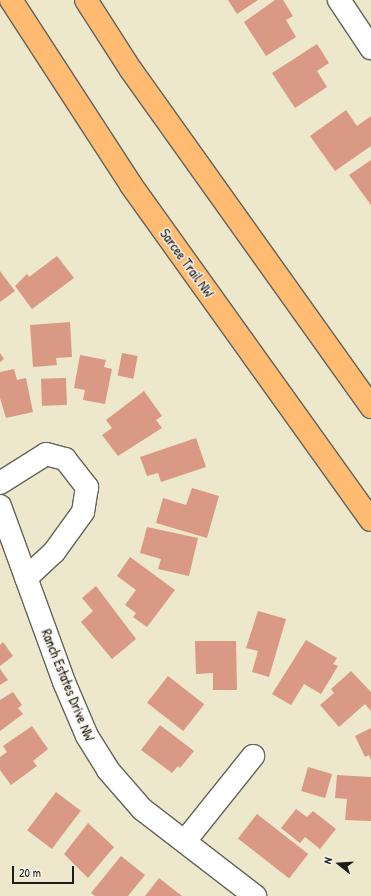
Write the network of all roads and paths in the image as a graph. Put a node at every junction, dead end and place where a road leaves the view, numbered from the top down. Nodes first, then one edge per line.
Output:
1 (11, 0) edge
2 (86, 0) edge
3 (339, 0) edge
4 (371, 48) edge
5 (371, 407) edge
6 (0, 483) edge
7 (0, 506) edge
8 (371, 520) edge
9 (26, 578) junction
10 (253, 756) dead end
11 (185, 841) junction
12 (255, 896) edge

1 - 8 main road, Sarcee Trail NW
2 - 5 main road
3 - 4 street
6 - 9 street
7 - 9 street, Ranch Estates Drive NW
9 - 11 street, Ranch Estates Drive NW
10 - 11 street
11 - 12 street, Ranch Estates Drive NW

